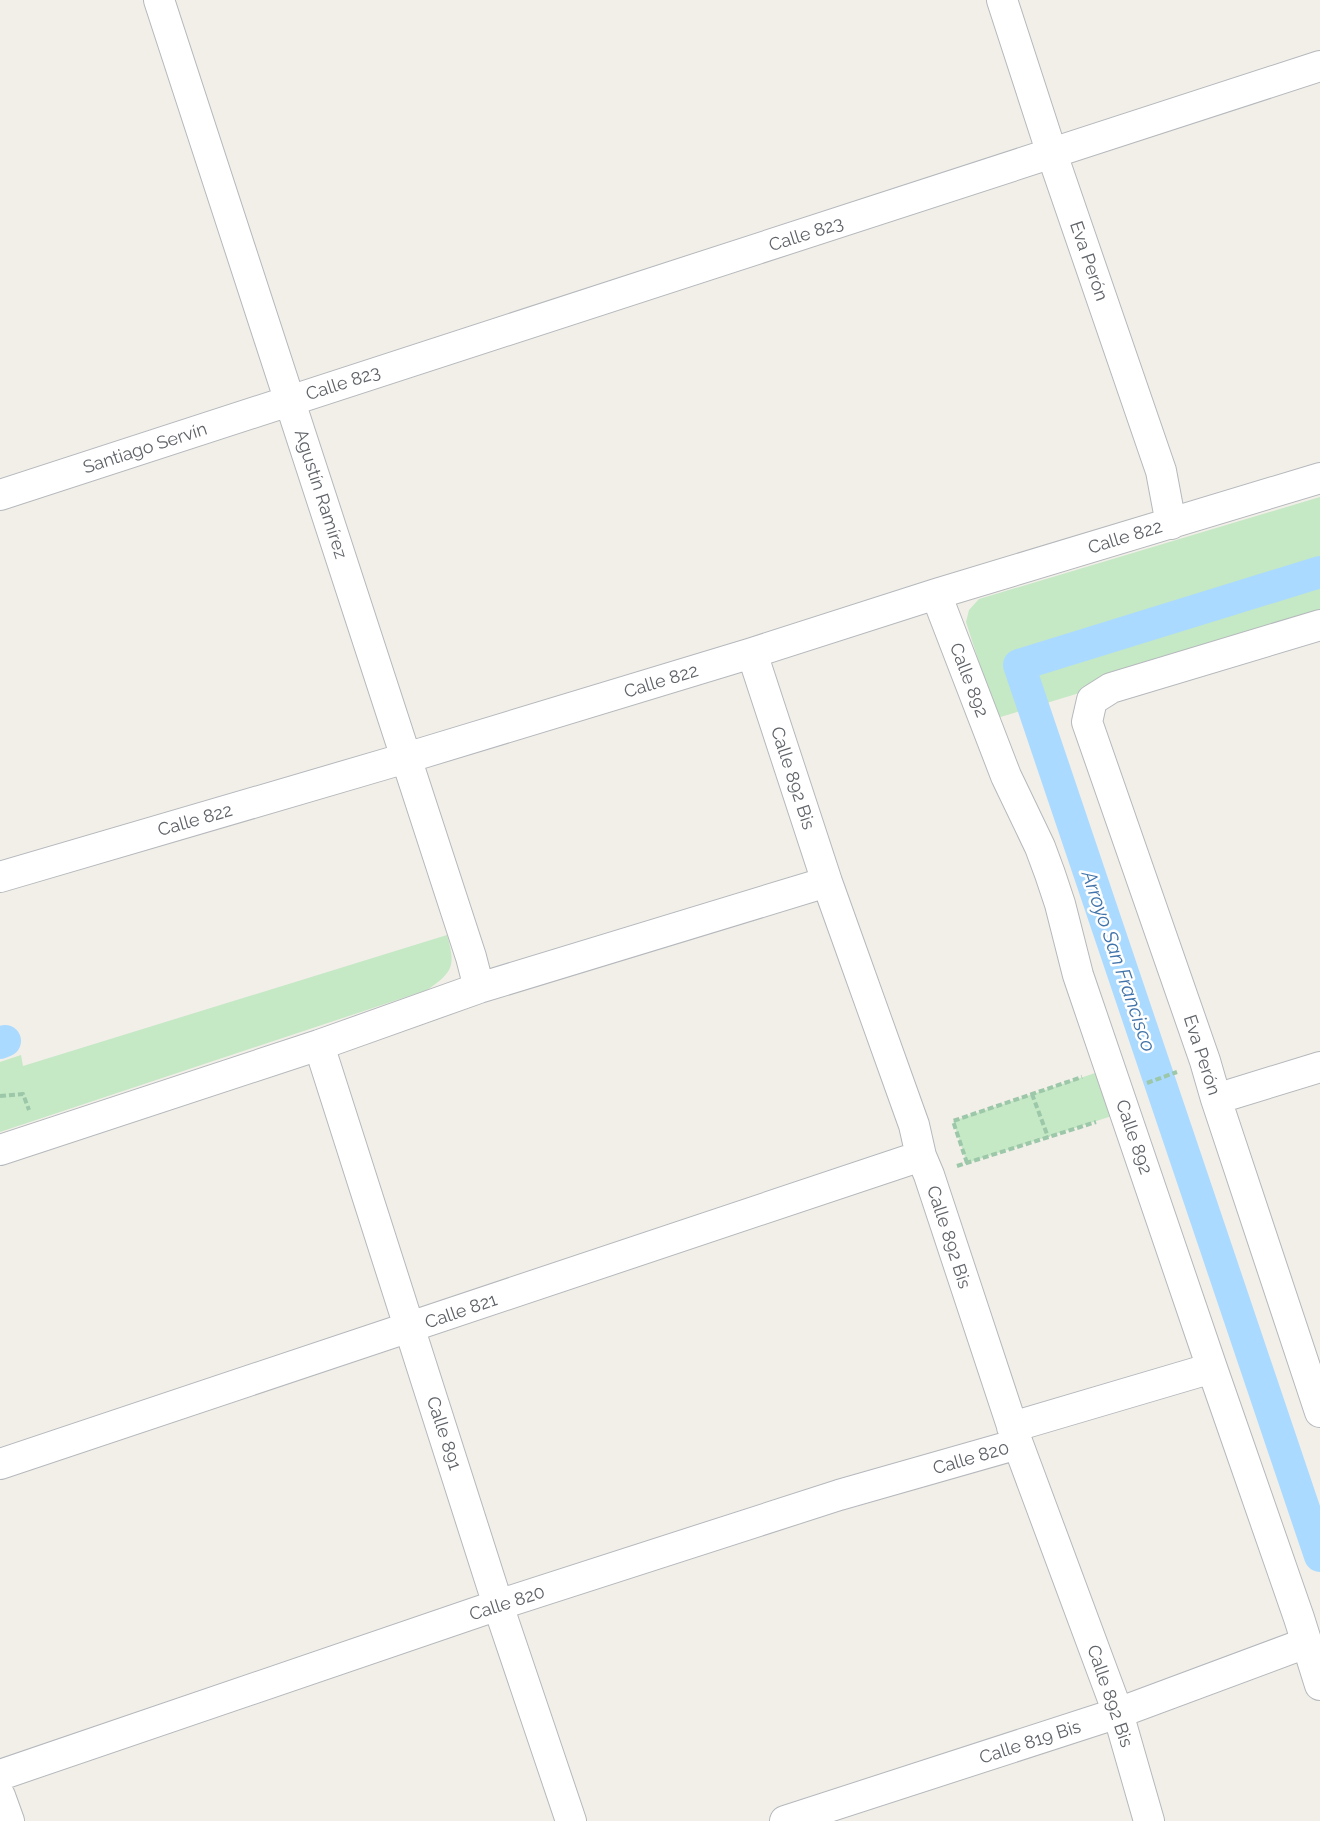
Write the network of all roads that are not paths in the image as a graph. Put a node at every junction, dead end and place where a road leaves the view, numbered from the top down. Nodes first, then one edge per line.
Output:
1 (159, 0) edge
2 (1002, 0) edge
3 (1320, 66) edge
4 (1052, 154) junction
5 (291, 400) junction
6 (1320, 478) edge
7 (0, 495) edge
8 (1171, 524) junction
9 (936, 594) junction
10 (1320, 625) edge
11 (752, 653) junction
12 (406, 758) junction
13 (0, 877) edge
14 (827, 882) junction
15 (479, 988) junction
16 (319, 1045) junction
17 (1320, 1067) edge
18 (1216, 1099) junction
19 (0, 1150) edge
20 (925, 1166) junction
21 (410, 1328) junction
22 (1212, 1368) junction
23 (1320, 1412) edge
24 (1015, 1436) junction
25 (0, 1464) edge
26 (498, 1605) junction
27 (1306, 1643) junction
28 (1320, 1685) edge
29 (1118, 1713) junction
30 (0, 1775) edge
31 (0, 1796) edge
32 (9, 1821) edge
33 (571, 1821) edge
34 (785, 1821) edge
35 (1149, 1821) edge

1 - 5 street, Agustín Ramírez
2 - 4 street, Eva Perón
3 - 4 street, Calle 823
4 - 5 street, Calle 823
4 - 8 street, Eva Perón
5 - 7 street, Santiago Servín
5 - 12 street, Agustín Ramírez
6 - 8 street, Calle 822
8 - 9 street, Calle 822
9 - 11 street, Calle 822
9 - 22 street, Calle 892
10 - 18 street, Eva Perón
11 - 12 street, Calle 822
11 - 14 street, Calle 892 Bis
12 - 13 street, Calle 822
12 - 15 street, Agustín Ramírez
14 - 15 street
14 - 20 street, Calle 892 Bis
15 - 16 street
16 - 19 street
16 - 21 street, Calle 891
17 - 18 street
18 - 23 street, Eva Perón
20 - 21 street, Calle 821
20 - 24 street, Calle 892 Bis
21 - 25 street, Calle 821
21 - 26 street, Calle 891
22 - 24 street, Calle 820
22 - 27 street, Calle 892
24 - 26 street, Calle 820
24 - 29 street, Calle 892 Bis
26 - 30 street, Calle 820
26 - 33 street, Calle 891
27 - 28 street, Calle 892
27 - 29 street, Calle 819 Bis
29 - 34 street, Calle 819 Bis
29 - 35 street, Calle 892 Bis
31 - 32 street

